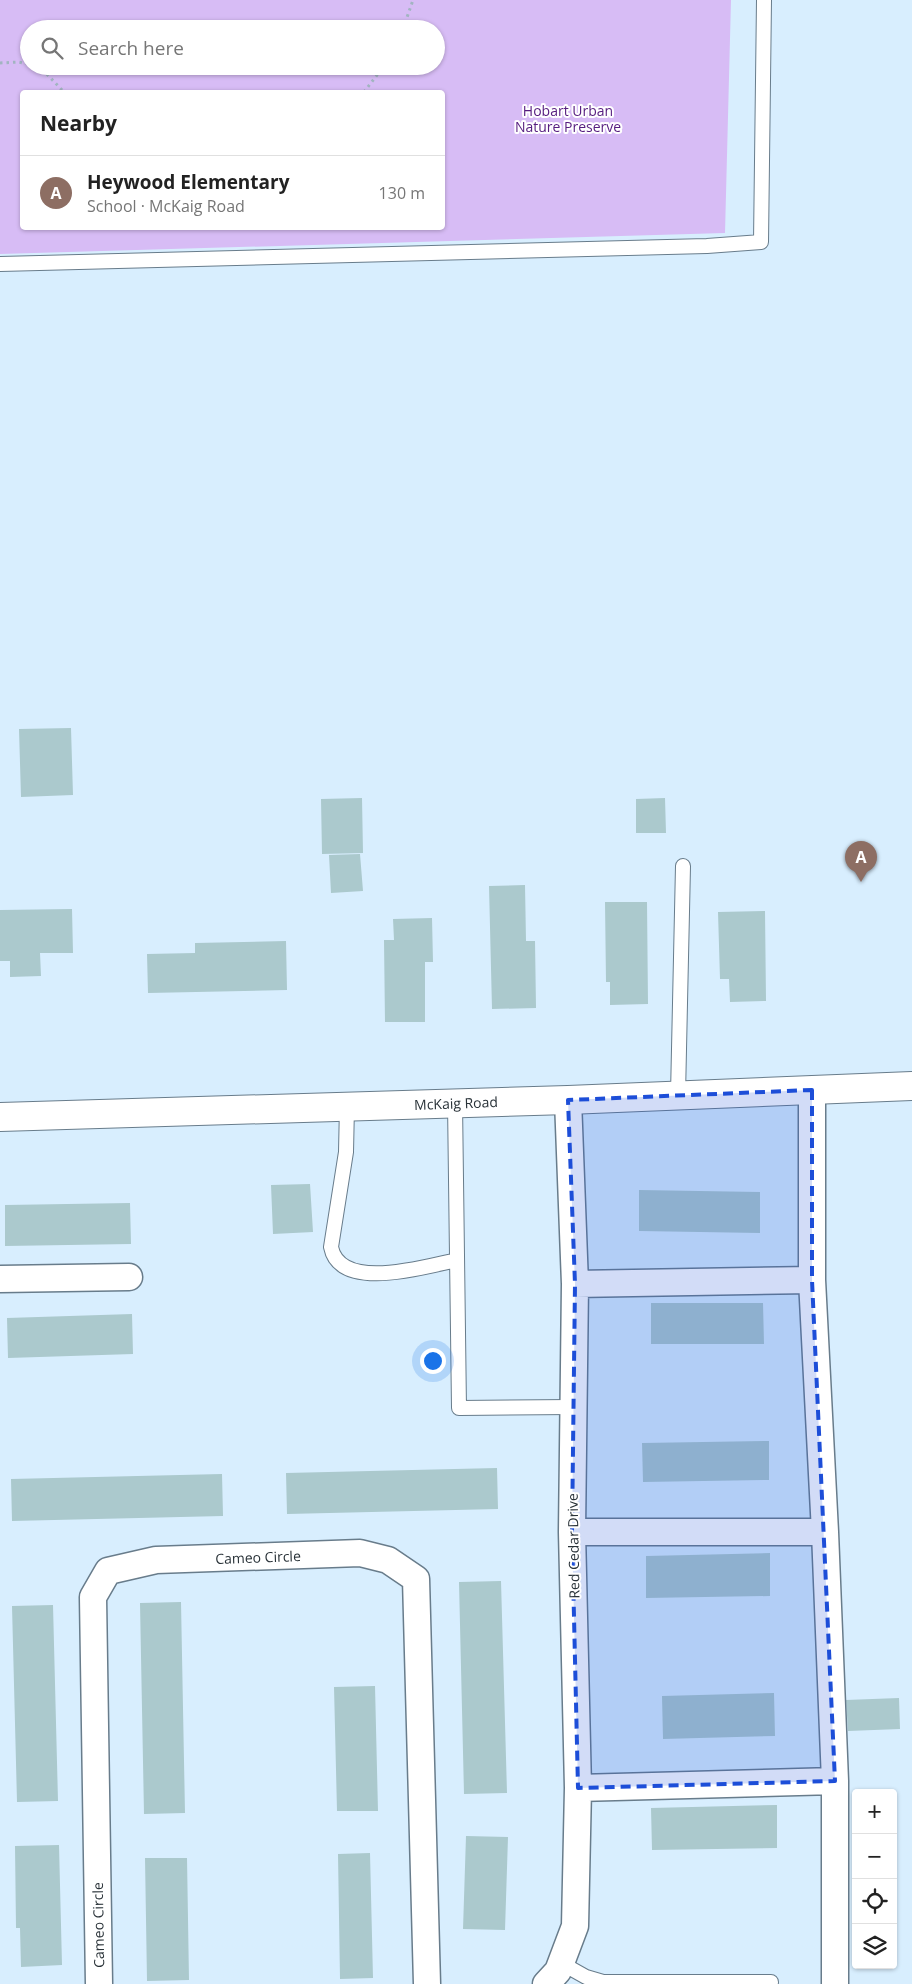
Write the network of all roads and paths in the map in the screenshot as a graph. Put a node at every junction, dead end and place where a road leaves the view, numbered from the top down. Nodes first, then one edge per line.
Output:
1 (413, 0) edge
2 (764, 0) edge
3 (406, 20) edge
4 (20, 62) edge
5 (0, 63) edge
6 (48, 75) edge
7 (377, 75) edge
8 (62, 90) edge
9 (366, 90) edge
10 (0, 264) edge
11 (682, 866) dead end
12 (912, 1086) edge
13 (812, 1090) junction
14 (678, 1096) junction
15 (568, 1100) junction
16 (455, 1103) junction
17 (347, 1106) junction
18 (0, 1117) edge
19 (457, 1260) junction
20 (129, 1277) dead end
21 (0, 1278) edge
22 (812, 1280) junction
23 (575, 1284) junction
24 (573, 1407) junction
25 (572, 1532) junction
26 (825, 1532) junction
27 (835, 1781) junction
28 (578, 1788) junction
29 (561, 1963) junction
30 (771, 1982) dead end
31 (99, 1984) edge
32 (427, 1984) edge
33 (546, 1984) edge
34 (835, 1984) edge

1 - 3 path
2 - 10 lane
4 - 5 path
6 - 8 path
7 - 9 path
11 - 14 lane
12 - 13 street, McKaig Road
13 - 14 street, McKaig Road
13 - 22 street
14 - 15 street, McKaig Road
15 - 16 street, McKaig Road
15 - 23 street, Red Cedar Drive
16 - 17 street, McKaig Road
16 - 19 lane
17 - 18 street, McKaig Road
17 - 19 lane
19 - 24 lane
20 - 21 street
22 - 23 street
22 - 26 street
23 - 24 street, Red Cedar Drive
24 - 25 street, Red Cedar Drive
25 - 26 street
25 - 28 street, Red Cedar Drive
26 - 27 street
27 - 28 street
27 - 34 street
28 - 29 street, Red Cedar Drive
29 - 30 lane
29 - 33 street, Red Cedar Drive
31 - 32 street, Cameo Circle

